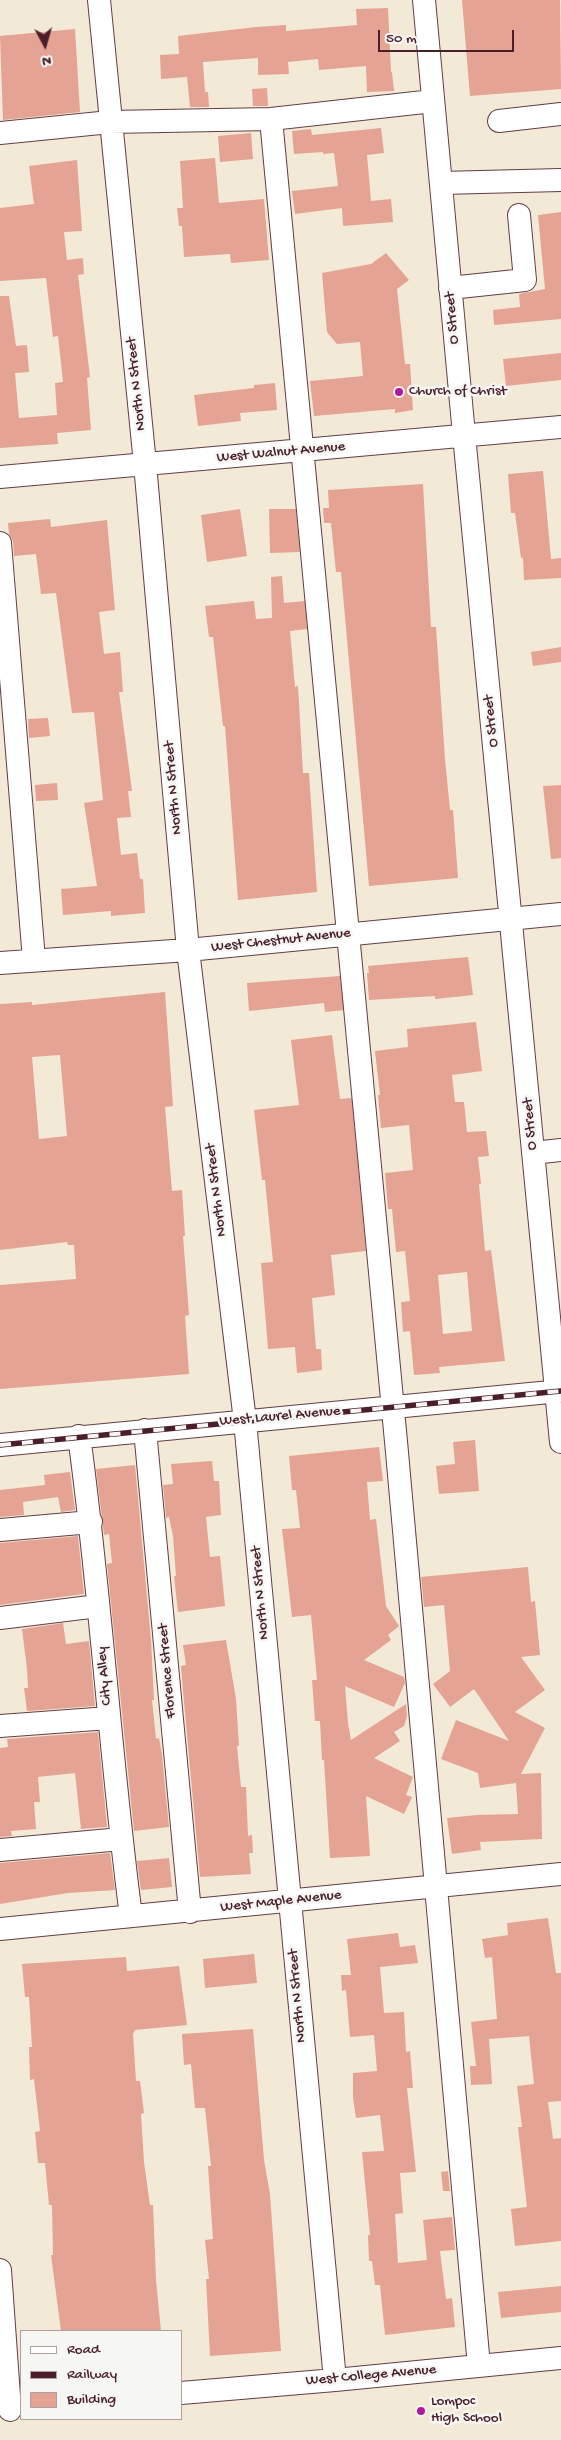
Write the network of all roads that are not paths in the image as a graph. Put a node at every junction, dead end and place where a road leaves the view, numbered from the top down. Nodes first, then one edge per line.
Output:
1 (98, 0) edge
2 (424, 0) edge
3 (434, 101) junction
4 (561, 114) edge
5 (271, 118) junction
6 (499, 121) dead end
7 (110, 122) junction
8 (0, 133) edge
9 (561, 180) edge
10 (441, 182) junction
11 (519, 215) dead end
12 (450, 288) junction
13 (561, 427) edge
14 (464, 435) junction
15 (305, 452) junction
16 (145, 464) junction
17 (0, 478) edge
18 (0, 543) edge
19 (561, 914) edge
20 (511, 919) junction
21 (349, 934) junction
22 (188, 950) junction
23 (34, 960) junction
24 (0, 963) edge
25 (561, 1150) edge
26 (533, 1153) junction
27 (558, 1391) edge
28 (394, 1407) junction
29 (245, 1421) junction
30 (145, 1430) junction
31 (79, 1436) junction
32 (561, 1442) edge
33 (0, 1445) edge
34 (91, 1522) junction
35 (0, 1530) edge
36 (98, 1606) junction
37 (0, 1618) edge
38 (109, 1718) junction
39 (0, 1726) edge
40 (121, 1839) junction
41 (0, 1850) edge
42 (561, 1874) edge
43 (436, 1886) junction
44 (289, 1901) junction
45 (190, 1912) junction
46 (131, 1916) junction
47 (0, 1929) edge
48 (0, 2270) edge
49 (561, 2358) edge
50 (479, 2366) junction
51 (335, 2380) junction
52 (182, 2393) edge
53 (11, 2410) edge

1 - 7 street, North N Street
2 - 3 street, O Street
3 - 5 street
3 - 10 street, O Street
4 - 6 street
5 - 7 street
5 - 15 street
7 - 8 street
7 - 16 street, North N Street
9 - 10 street
10 - 12 street, O Street
11 - 12 street
12 - 14 street, O Street
13 - 14 street, West Walnut Avenue
14 - 15 street, West Walnut Avenue
14 - 20 street, O Street
15 - 16 street, West Walnut Avenue
15 - 21 street
16 - 17 street, West Walnut Avenue
16 - 22 street, North N Street
18 - 23 street
19 - 20 street, West Chestnut Avenue
20 - 21 street, West Chestnut Avenue
20 - 26 street, O Street
21 - 22 street, West Chestnut Avenue
21 - 28 street
22 - 23 street, West Chestnut Avenue
22 - 29 street, North N Street
23 - 24 street, West Chestnut Avenue
25 - 26 street
26 - 27 street, O Street
27 - 28 street, West Laurel Avenue
27 - 32 street, O Street
28 - 29 street, West Laurel Avenue
28 - 43 street
29 - 30 street, West Laurel Avenue
29 - 44 street, North N Street
30 - 31 street, West Laurel Avenue
30 - 45 street, Florence Street
31 - 33 street, West Laurel Avenue
31 - 34 street, City Alley
34 - 35 street
34 - 36 street, City Alley
36 - 37 street
36 - 38 street, City Alley
38 - 39 street
38 - 40 street, City Alley
40 - 41 street
40 - 46 street, City Alley
42 - 43 street, West Maple Avenue
43 - 44 street, West Maple Avenue
43 - 50 street
44 - 45 street, West Maple Avenue
44 - 51 street, North N Street
45 - 46 street, West Maple Avenue
46 - 47 street, West Maple Avenue
48 - 53 street
49 - 50 street, West College Avenue
50 - 51 street, West College Avenue
51 - 52 street, West College Avenue

